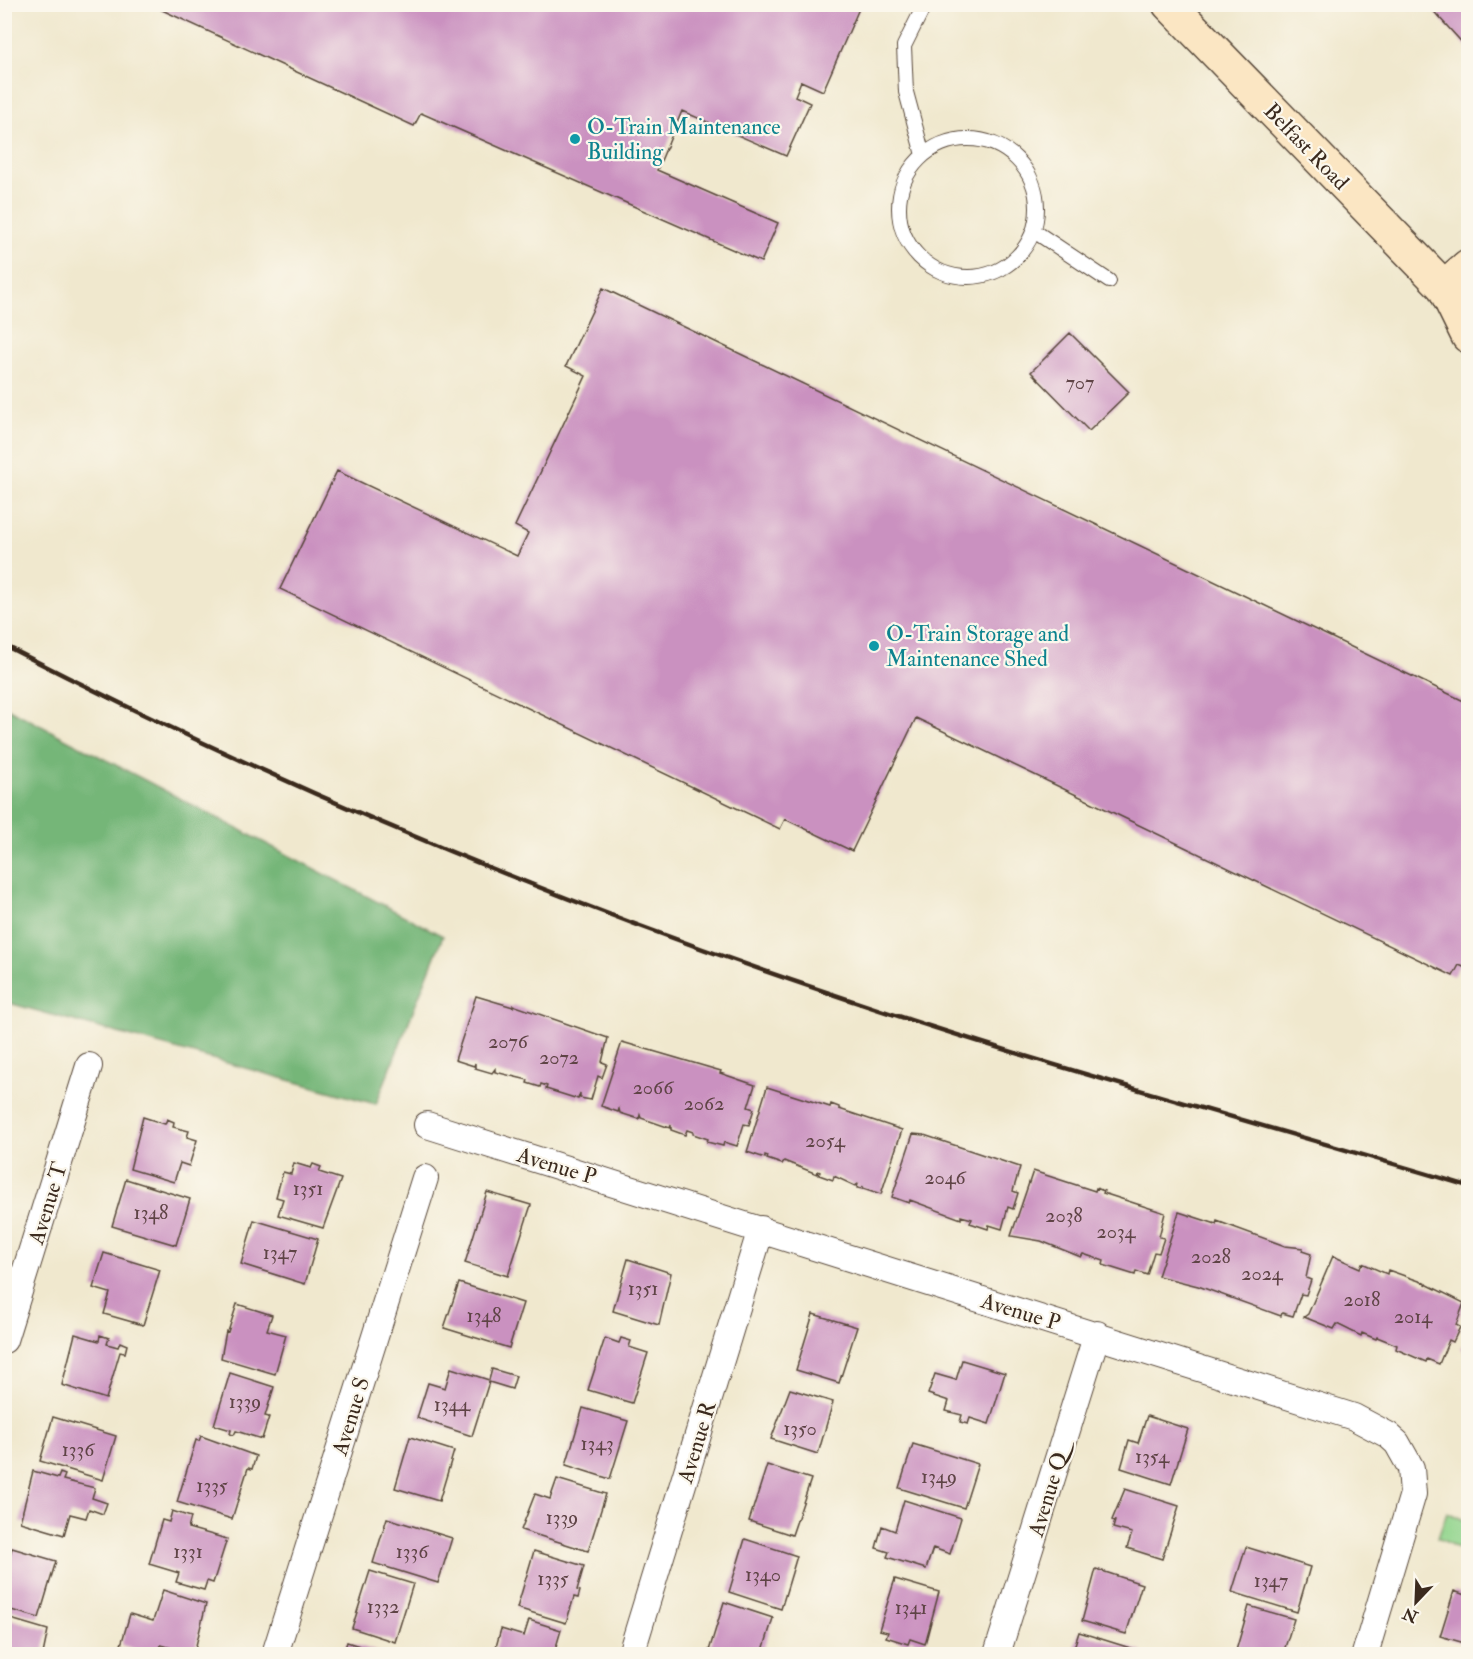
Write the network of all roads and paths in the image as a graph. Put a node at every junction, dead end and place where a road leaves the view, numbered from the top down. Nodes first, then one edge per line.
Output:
1 (925, 4) edge
2 (1169, 4) edge
3 (923, 155) junction
4 (1034, 231) junction
5 (1468, 266) edge
6 (1109, 281) dead end
7 (1456, 293) edge
8 (1468, 336) edge
9 (89, 1066) dead end
10 (427, 1125) dead end
11 (425, 1178) dead end
12 (761, 1229) junction
13 (1097, 1335) junction
14 (4, 1340) edge
15 (275, 1654) edge
16 (631, 1654) edge
17 (997, 1654) edge
18 (1365, 1654) edge

1 - 3 lane
2 - 7 street, Belfast Road
3 - 4 lane
3 - 4 lane
4 - 6 lane
5 - 7 street
7 - 8 street, Belfast Road
9 - 14 street, Avenue T
10 - 12 street, Avenue P
11 - 15 street, Avenue S
12 - 13 street, Avenue P
12 - 16 street, Avenue R
13 - 17 street, Avenue Q
13 - 18 street, Avenue P

